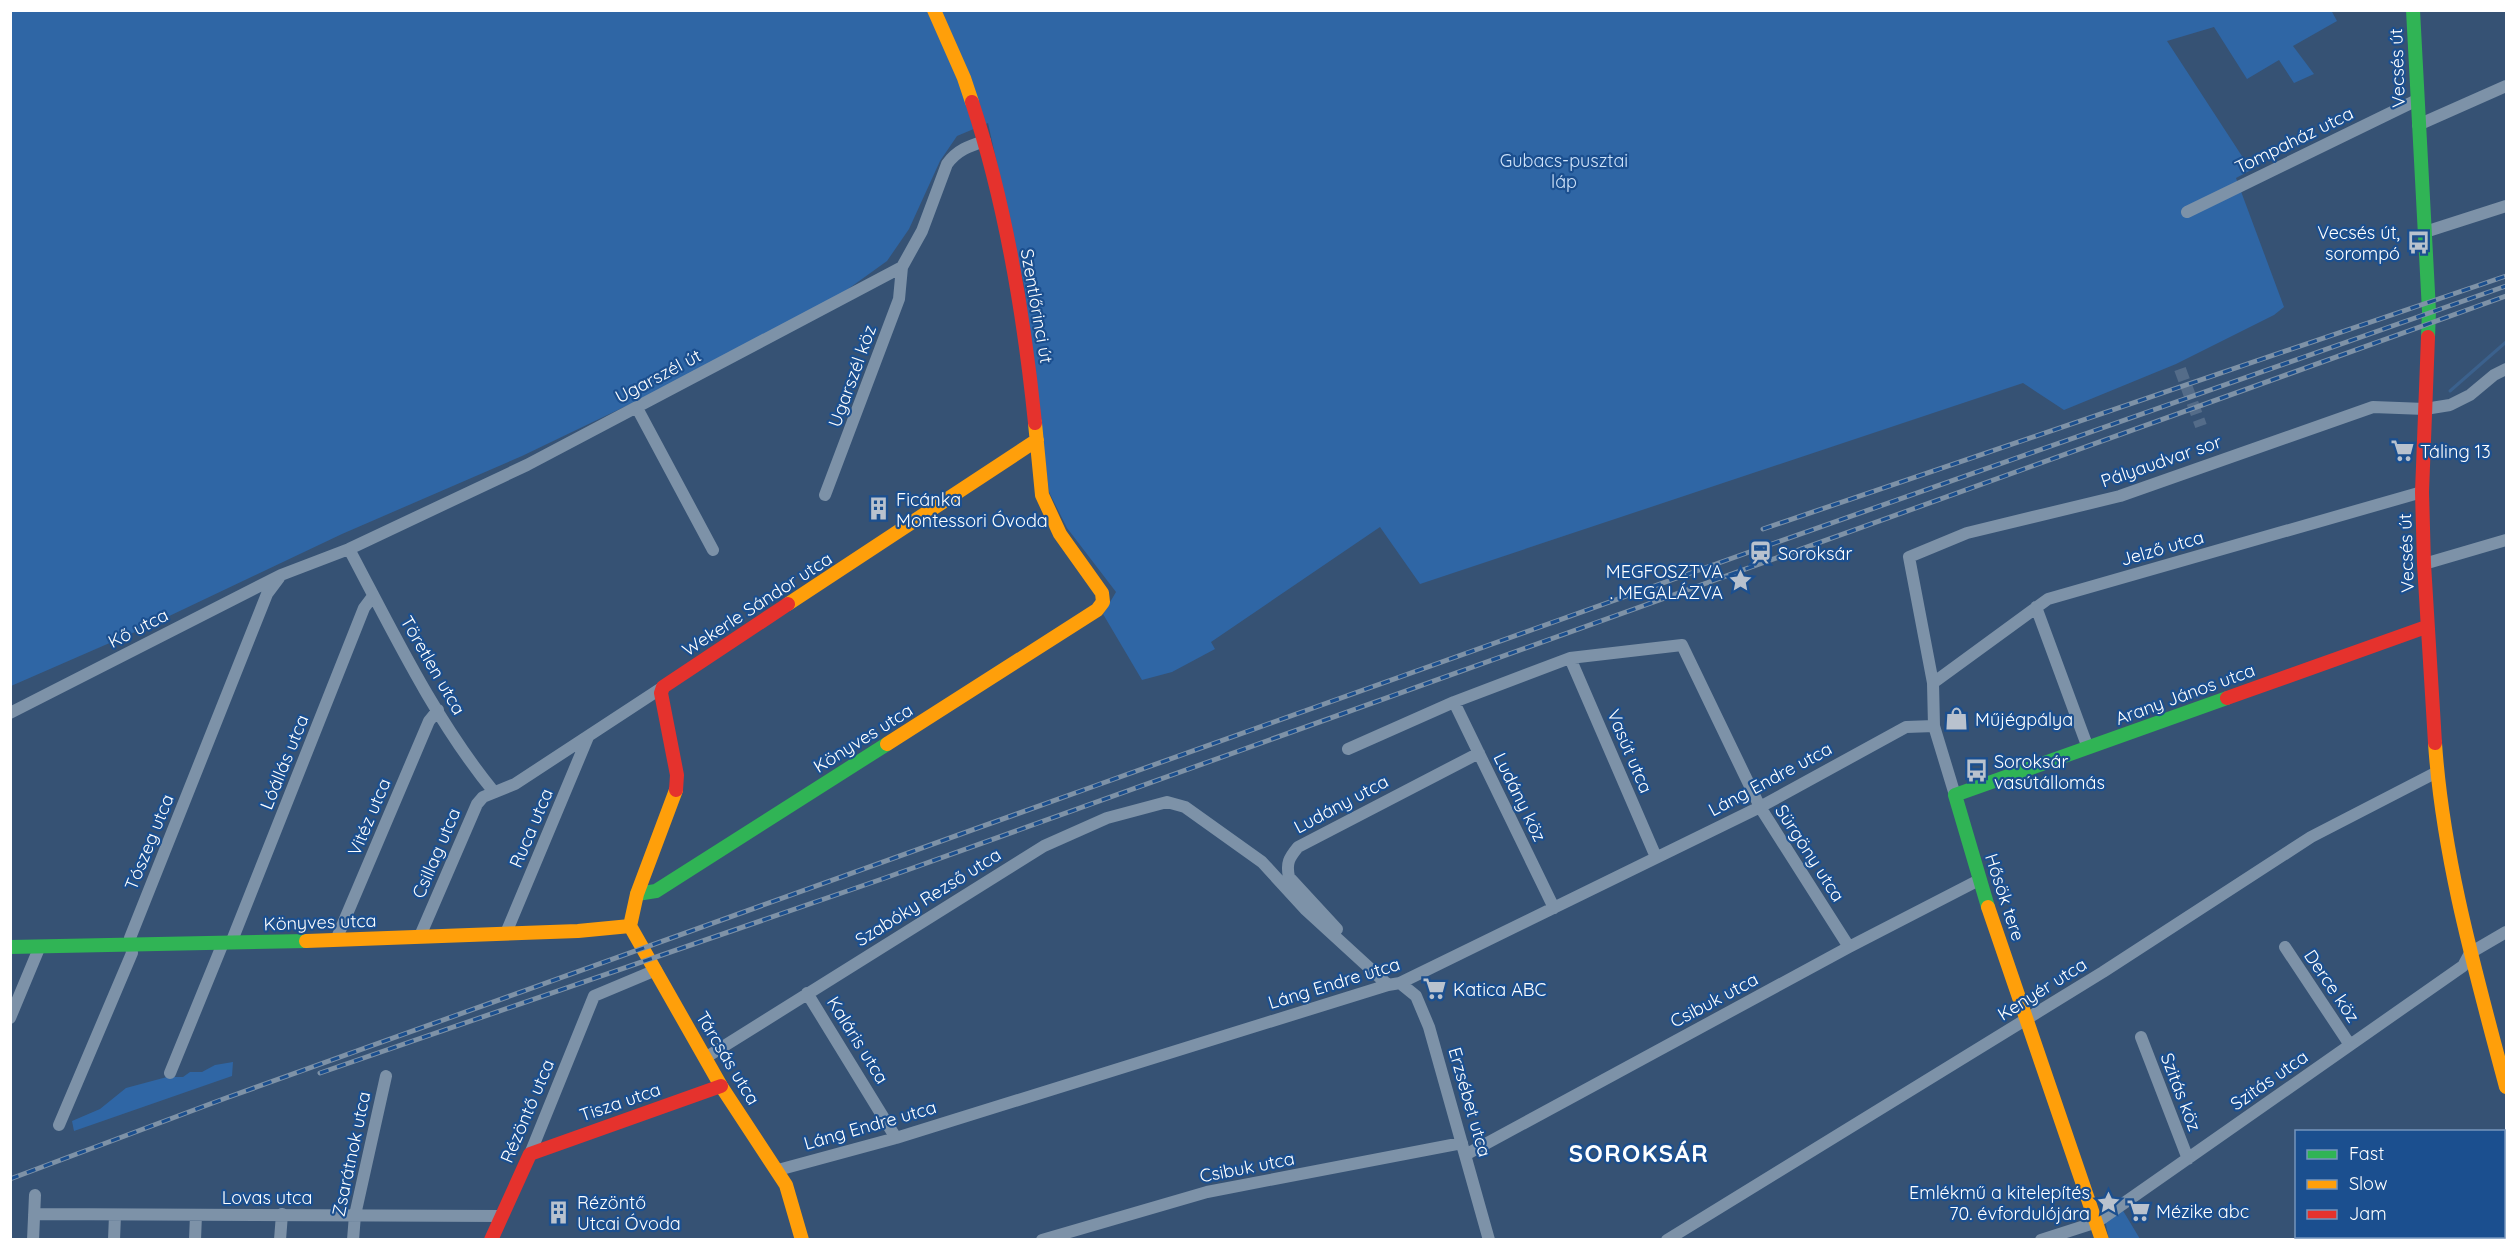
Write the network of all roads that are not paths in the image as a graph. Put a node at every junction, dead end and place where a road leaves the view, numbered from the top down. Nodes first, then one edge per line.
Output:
1 (934, 10) edge
2 (2413, 10) edge
3 (2506, 86) edge
4 (2417, 100) junction
5 (2418, 125) junction
6 (985, 141) junction
7 (2506, 206) edge
8 (2187, 212) dead end
9 (2425, 232) junction
10 (902, 267) junction
11 (2506, 369) edge
12 (637, 408) junction
13 (2425, 409) junction
14 (1037, 441) junction
15 (2422, 492) junction
16 (825, 495) dead end
17 (2506, 540) edge
18 (349, 549) junction
19 (713, 550) dead end
20 (1909, 557) joint
21 (2424, 564) junction
22 (281, 575) junction
23 (373, 596) junction
24 (1103, 602) joint
25 (2036, 608) junction
26 (2426, 627) junction
27 (1570, 658) junction
28 (1934, 683) junction
29 (663, 687) junction
30 (1454, 702) junction
31 (438, 710) junction
32 (10, 713) edge
33 (1934, 726) junction
34 (588, 737) junction
35 (2088, 748) junction
36 (1348, 749) dead end
37 (1479, 753) junction
38 (2438, 772) junction
39 (494, 792) junction
40 (1955, 795) junction
41 (1185, 807) joint
42 (1760, 807) junction
43 (1656, 857) junction
44 (1979, 880) junction
45 (637, 894) junction
46 (1554, 908) junction
47 (630, 926) junction
48 (2506, 932) edge
49 (506, 933) junction
50 (420, 936) junction
51 (336, 940) junction
52 (227, 943) junction
53 (131, 945) junction
54 (40, 946) junction
55 (1344, 946) junction
56 (10, 947) edge
57 (1849, 947) junction
58 (2285, 947) dead end
59 (2470, 953) junction
60 (656, 970) junction
61 (1394, 984) junction
62 (807, 993) junction
63 (10, 1018) edge
64 (2028, 1018) junction
65 (2141, 1037) dead end
66 (2350, 1045) junction
67 (705, 1058) junction
68 (170, 1073) dead end
69 (386, 1076) dead end
70 (721, 1086) junction
71 (2506, 1087) edge
72 (59, 1125) dead end
73 (896, 1138) junction
74 (1464, 1149) junction
75 (530, 1154) junction
76 (2188, 1159) junction
77 (778, 1170) junction
78 (35, 1195) dead end
79 (34, 1214) junction
80 (282, 1214) junction
81 (115, 1215) junction
82 (196, 1215) junction
83 (355, 1215) junction
84 (500, 1216) junction
85 (2097, 1222) junction
86 (33, 1239) edge
87 (114, 1239) edge
88 (195, 1239) edge
89 (280, 1239) edge
90 (353, 1239) edge
91 (491, 1239) edge
92 (802, 1239) edge
93 (1041, 1239) edge
94 (1489, 1239) edge
95 (1667, 1239) edge
96 (2041, 1239) edge
97 (2102, 1239) edge

1 - 6 street, Szentlőrinci út
2 - 4 street, Vecsés út
3 - 5 street
4 - 5 street, Vecsés út
4 - 8 street, Tompaház utca
5 - 9 street, Vecsés út
6 - 10 street
6 - 14 street, Szentlőrinci út
7 - 9 street
9 - 13 street, Vecsés út
10 - 12 street, Ugarszél út
10 - 16 street, Ugarszél köz
11 - 13 street, Pályaudvar sor
12 - 18 street, Ugarszél út
12 - 19 street
13 - 15 street, Vecsés út
13 - 20 street, Pályaudvar sor
14 - 24 street, Szentlőrinci út
14 - 29 street, Wekerle Sándor utca
15 - 21 street, Vecsés út
15 - 25 street, Jelző utca
17 - 21 street
18 - 22 street, Ugarszél út
18 - 23 street, Töretlen utca
20 - 28 street, Hősök tere
21 - 26 street, Vecsés út
22 - 32 street, Kő utca
22 - 53 street, Tószeg utca
23 - 31 street, Töretlen utca
23 - 52 street, Lóállás utca
24 - 45 street, Könyves utca
25 - 28 street, Jelző utca
25 - 35 street
26 - 35 street, Arany János utca
26 - 38 street, Vecsés út
27 - 30 street
27 - 42 street, Sürgöny utca
27 - 43 street, Vasút utca
28 - 33 street, Hősök tere
29 - 34 street, Wekerle Sándor utca
29 - 45 street
30 - 36 street
30 - 37 street, Ludány köz
31 - 39 street, Töretlen utca
31 - 51 street, Vitéz utca
33 - 40 street, Hősök tere
33 - 42 street, Láng Endre utca
34 - 39 street, Wekerle Sándor utca
34 - 49 street, Ruca utca
35 - 40 street, Arany János utca
37 - 46 street, Ludány köz
37 - 55 street, Ludány utca
38 - 59 street, Vecsés út
38 - 64 street, Kenyér utca
39 - 50 street, Csillag utca
40 - 44 street, Hősök tere
41 - 55 street, Erzsébet utca
41 - 62 street, Szabóky Rezső utca
42 - 43 street, Láng Endre utca
42 - 57 street, Sürgöny utca
43 - 46 street, Láng Endre utca
44 - 57 street, Csibuk utca
44 - 64 street, Hősök tere
45 - 47 street
46 - 61 street, Láng Endre utca
47 - 49 street, Könyves utca
47 - 60 street, Tárcsás utca
48 - 59 street, Szitás utca
49 - 50 street, Könyves utca
50 - 51 street, Könyves utca
51 - 52 street, Könyves utca
52 - 53 street, Könyves utca
52 - 68 street, Lóállás utca
53 - 54 street, Könyves utca
53 - 72 street, Tószeg utca
54 - 56 street, Könyves utca
54 - 63 street
55 - 61 street, Erzsébet utca
57 - 74 street, Csibuk utca
58 - 66 street, Derce köz
59 - 66 street, Szitás utca
59 - 71 street, Vecsés út
60 - 67 street, Tárcsás utca
60 - 75 street, Rézöntő utca
61 - 73 street, Láng Endre utca
61 - 74 street, Erzsébet utca
62 - 67 street, Szabóky Rezső utca
62 - 73 street, Kaláris utca
64 - 85 street, Hősök tere
64 - 95 street, Kenyér utca
65 - 76 street, Szitás köz
66 - 76 street, Szitás utca
67 - 70 street, Tárcsás utca
69 - 83 street, Zsarátnok utca
70 - 75 street, Tisza utca
70 - 77 street, Tárcsás utca
73 - 77 street, Láng Endre utca
74 - 93 street, Csibuk utca
74 - 94 street, Erzsébet utca
75 - 84 street, Rézöntő utca
76 - 85 street, Szitás utca
77 - 92 street, Tárcsás utca
78 - 79 street
79 - 81 street, Lovas utca
79 - 86 street
80 - 82 street, Lovas utca
80 - 83 street, Lovas utca
80 - 89 street
81 - 82 street, Lovas utca
81 - 87 street
82 - 88 street
83 - 84 street, Lovas utca
83 - 90 street, Zsarátnok utca
84 - 91 street, Rézöntő utca
85 - 96 street, Szitás utca
85 - 97 street, Hősök tere

